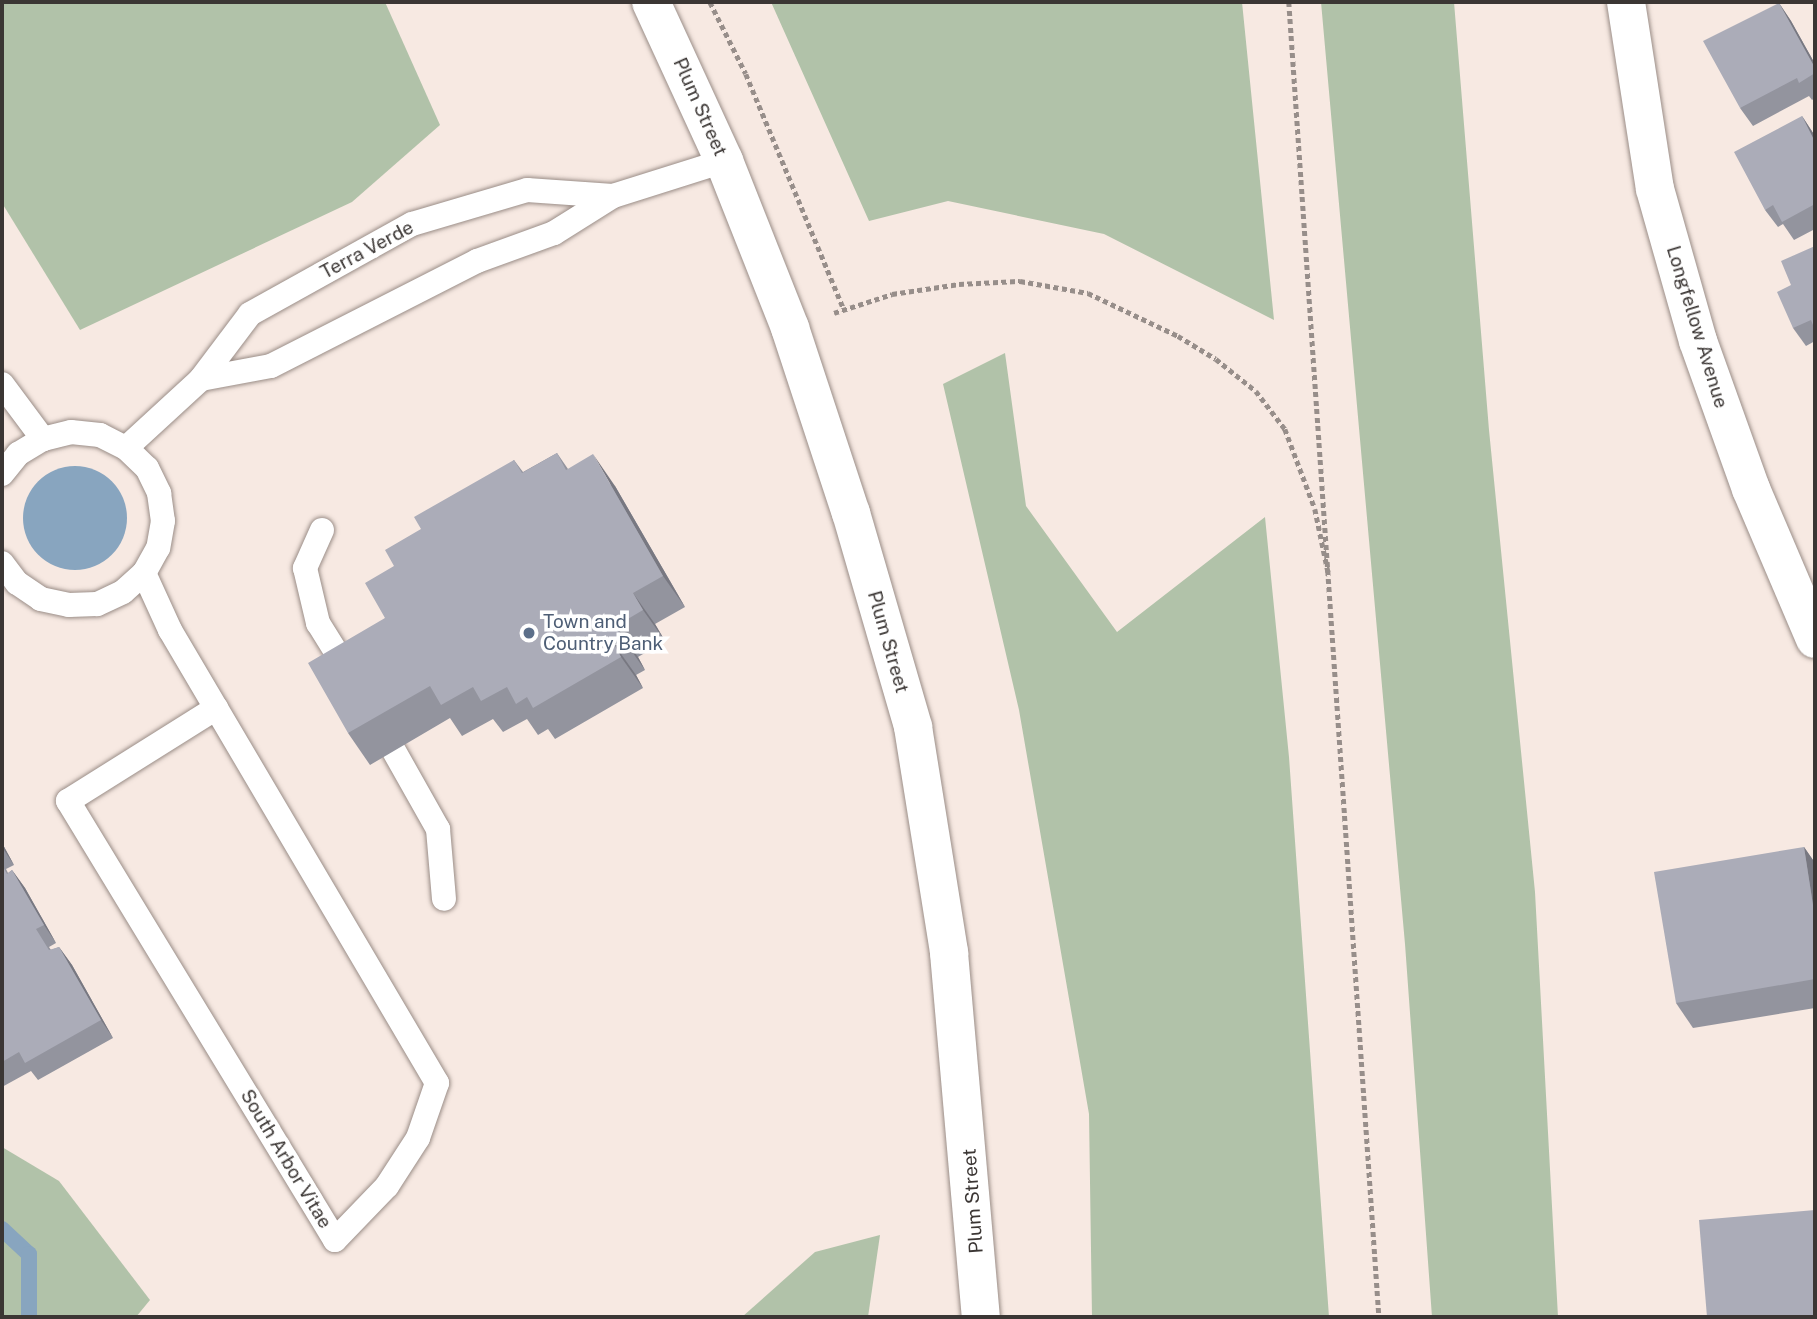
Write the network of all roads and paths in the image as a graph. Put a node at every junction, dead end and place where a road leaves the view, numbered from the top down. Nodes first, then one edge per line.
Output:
1 (651, 2) edge
2 (710, 2) edge
3 (1289, 2) edge
4 (1628, 3) edge
5 (724, 161) junction
6 (613, 196) junction
7 (844, 310) junction
8 (790, 328) junction
9 (201, 379) junction
10 (2, 384) edge
11 (43, 439) junction
12 (126, 448) junction
13 (2, 474) edge
14 (322, 530) dead end
15 (2, 564) edge
16 (144, 573) junction
17 (1333, 598) junction
18 (1815, 639) edge
19 (354, 680) edge
20 (216, 708) junction
21 (394, 751) edge
22 (444, 899) dead end
23 (981, 1317) edge
24 (1379, 1317) edge

1 - 5 main road, Plum Street
2 - 7 path
3 - 17 path
4 - 18 main road, Longfellow Avenue
5 - 6 lane, Terra Verde
5 - 8 main road, Plum Street
6 - 9 lane, Terra Verde
6 - 9 lane, Terra Verde
7 - 8 path
7 - 17 path
8 - 23 main road, Plum Street
9 - 12 lane, Terra Verde
10 - 11 lane
11 - 12 lane
11 - 13 lane
12 - 16 lane
14 - 19 lane
15 - 16 lane
16 - 20 lane, South Arbor Vitae
17 - 24 path
20 - 20 lane, South Arbor Vitae
21 - 22 lane

